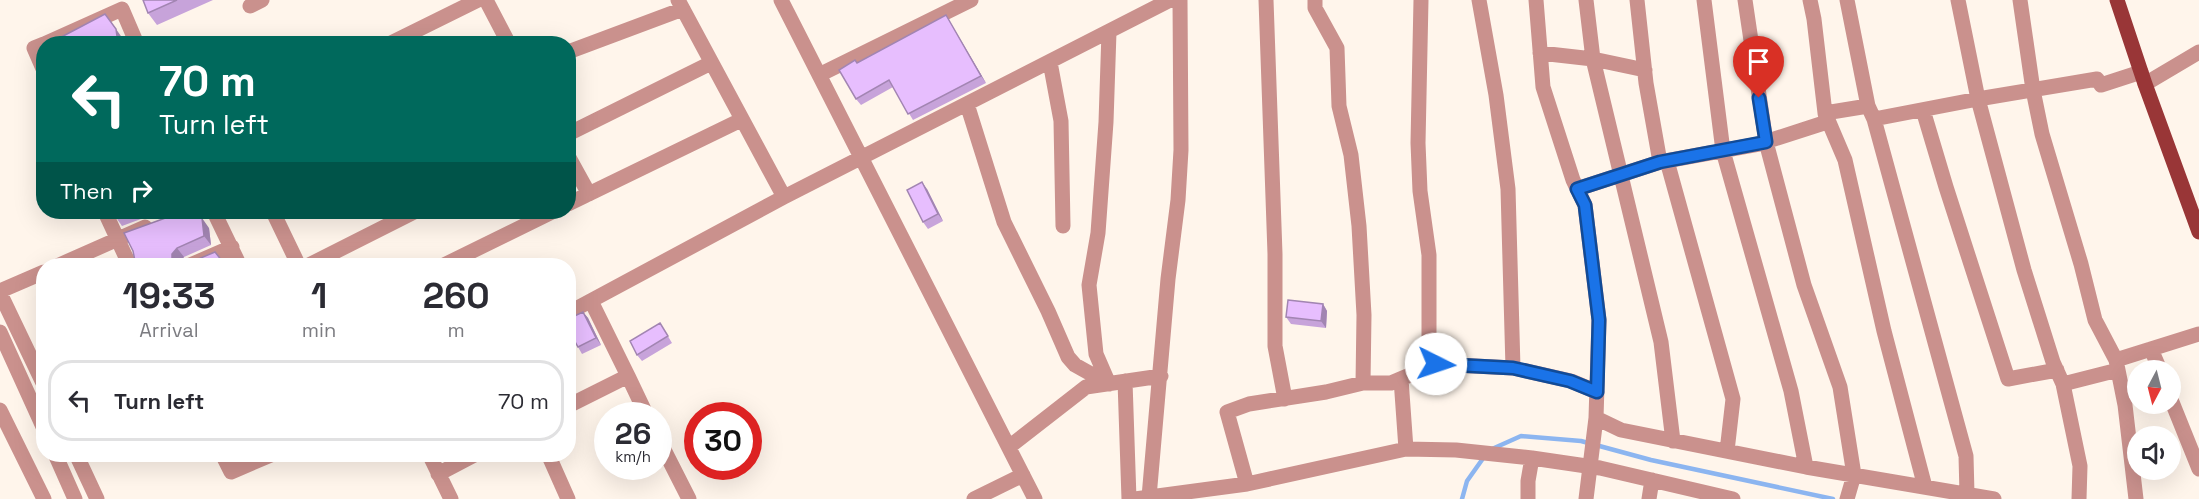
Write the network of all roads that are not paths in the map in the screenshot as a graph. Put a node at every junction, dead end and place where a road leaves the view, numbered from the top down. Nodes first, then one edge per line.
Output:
1 (478, 0) edge
2 (486, 0) edge
3 (780, 0) edge
4 (971, 0) edge
5 (1170, 0) edge
6 (1180, 0) edge
7 (1266, 0) edge
8 (1315, 0) edge
9 (1421, 0) edge
10 (1479, 0) edge
11 (1536, 0) edge
12 (1586, 0) edge
13 (1637, 0) edge
14 (1704, 0) edge
15 (1745, 0) edge
16 (1809, 0) edge
17 (1847, 0) edge
18 (1958, 0) edge
19 (2020, 0) edge
20 (2117, 0) edge
21 (680, 4) edge
22 (1109, 32) junction
23 (62, 36) edge
24 (134, 36) edge
25 (406, 36) edge
26 (505, 36) edge
27 (576, 49) edge
28 (2199, 52) edge
29 (1540, 53) junction
30 (1593, 59) junction
31 (1050, 62) junction
32 (711, 63) junction
33 (1645, 70) junction
34 (819, 75) junction
35 (2143, 78) junction
36 (2033, 90) junction
37 (1978, 99) junction
38 (968, 104) junction
39 (1923, 110) junction
40 (1825, 113) junction
41 (1871, 113) junction
42 (741, 120) junction
43 (576, 130) edge
44 (1766, 142) junction
45 (1723, 151) junction
46 (862, 158) junction
47 (1664, 161) junction
48 (576, 170) edge
49 (1620, 175) junction
50 (1577, 189) junction
51 (589, 194) junction
52 (784, 197) junction
53 (576, 200) edge
54 (108, 219) edge
55 (218, 219) edge
56 (276, 219) edge
57 (400, 219) edge
58 (538, 219) edge
59 (156, 223) edge
60 (1063, 226) dead end
61 (2198, 227) edge
62 (117, 238) junction
63 (232, 247) junction
64 (74, 258) edge
65 (126, 258) edge
66 (207, 258) edge
67 (237, 258) edge
68 (295, 258) edge
69 (323, 258) edge
70 (458, 258) edge
71 (36, 276) edge
72 (0, 292) edge
73 (591, 301) junction
74 (576, 309) edge
75 (0, 332) edge
76 (2199, 334) edge
77 (2151, 349) junction
78 (2156, 360) edge
79 (1436, 364) junction
80 (2117, 365) junction
81 (1513, 368) junction
82 (36, 369) edge
83 (628, 376) junction
84 (1161, 376) junction
85 (2060, 377) junction
86 (1401, 379) junction
87 (1125, 381) junction
88 (1363, 383) junction
89 (1109, 384) junction
90 (1597, 392) junction
91 (1285, 399) junction
92 (576, 402) edge
93 (640, 402) edge
94 (0, 410) edge
95 (36, 411) edge
96 (2177, 414) edge
97 (1596, 418) junction
98 (1673, 441) junction
99 (1009, 447) junction
100 (1406, 449) junction
101 (1727, 451) junction
102 (1532, 458) junction
103 (59, 462) edge
104 (80, 462) edge
105 (226, 462) edge
106 (254, 462) edge
107 (433, 462) edge
108 (461, 462) edge
109 (552, 462) edge
110 (672, 466) edge
111 (1590, 467) junction
112 (1806, 467) junction
113 (2199, 470) edge
114 (438, 474) junction
115 (1023, 475) junction
116 (1854, 475) junction
117 (1652, 480) junction
118 (1246, 484) junction
119 (1925, 488) junction
120 (1693, 494) edge
121 (1967, 494) junction
122 (1142, 498) edge
123 (44, 499) edge
124 (75, 499) edge
125 (97, 499) edge
126 (450, 499) edge
127 (568, 499) edge
128 (689, 499) edge
129 (974, 499) edge
130 (1035, 499) edge
131 (1129, 499) edge
132 (1528, 499) edge
133 (1586, 499) edge
134 (1649, 499) edge
135 (1733, 499) edge
136 (1847, 499) edge
137 (1994, 499) edge
138 (2079, 499) edge
139 (2136, 499) edge

1 - 25 street
2 - 26 street
3 - 34 street
4 - 34 street
5 - 22 street
6 - 84 street
7 - 91 street
8 - 88 street
9 - 79 street
10 - 81 street
11 - 29 street
12 - 30 street
13 - 33 street
14 - 45 street
15 - 44 street
16 - 40 street
17 - 41 street
18 - 37 street
19 - 36 street
20 - 35 main road
21 - 27 street
21 - 32 street
22 - 31 street
22 - 89 street
23 - 24 street
28 - 35 street
29 - 30 street
29 - 50 street
30 - 33 street
30 - 49 street
31 - 38 street
31 - 60 street
32 - 42 street
32 - 43 street
33 - 47 street
34 - 46 street
35 - 36 street
35 - 61 main road
36 - 37 street
36 - 80 street
37 - 39 street
37 - 85 street
38 - 46 street
38 - 89 street
39 - 41 street
39 - 85 street
40 - 41 street
40 - 44 street
40 - 119 street
41 - 121 street
42 - 51 street
42 - 52 street
44 - 45 street
44 - 116 street
45 - 47 street
45 - 112 street
46 - 52 street
46 - 99 street
47 - 49 street
47 - 101 street
48 - 51 street
49 - 50 street
49 - 98 street
50 - 90 street
51 - 53 street
52 - 73 street
54 - 62 street
55 - 63 street
56 - 68 street
57 - 69 street
58 - 70 street
59 - 62 street
62 - 64 street
62 - 65 street
63 - 66 street
63 - 67 street
71 - 72 street
72 - 82 street
73 - 74 street
73 - 83 street
75 - 95 street
76 - 77 street
77 - 78 street
77 - 80 street
79 - 81 street
79 - 86 street
80 - 85 street
80 - 139 street
81 - 90 street
83 - 92 street
83 - 93 street
84 - 87 street
84 - 122 street
85 - 138 street
86 - 88 street
86 - 100 street
87 - 89 street
87 - 131 street
88 - 91 street
89 - 99 street
90 - 97 street
91 - 118 street
94 - 123 street
96 - 113 street
97 - 98 street
97 - 111 street
98 - 101 street
99 - 115 street
100 - 102 street
100 - 118 street
101 - 112 street
102 - 111 street
102 - 132 street
103 - 124 street
104 - 125 street
105 - 106 street
107 - 114 street
108 - 114 street
109 - 127 street
110 - 128 street
111 - 117 street
111 - 133 street
112 - 116 street
114 - 126 street
115 - 129 street
115 - 130 street
116 - 119 street
116 - 136 street
117 - 120 street
117 - 134 street
118 - 122 street
119 - 121 street
120 - 135 street
121 - 137 street

